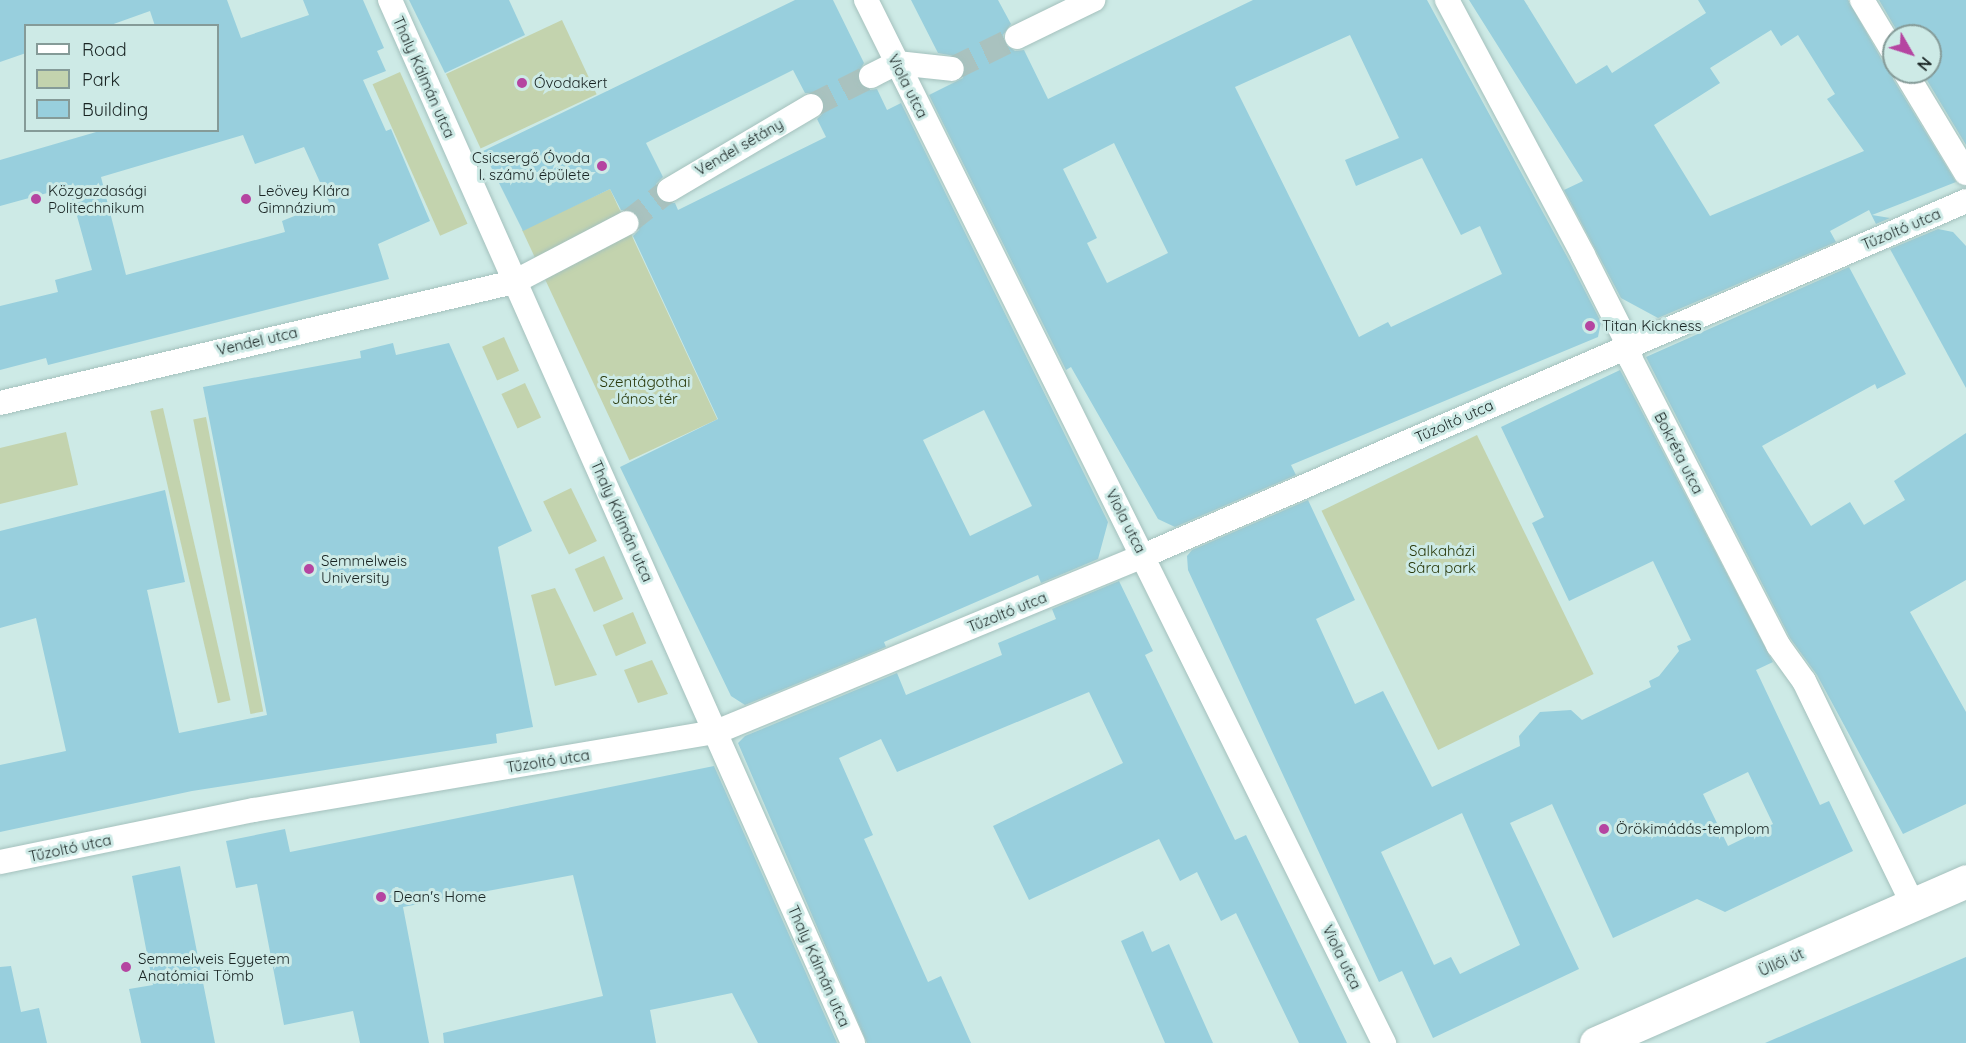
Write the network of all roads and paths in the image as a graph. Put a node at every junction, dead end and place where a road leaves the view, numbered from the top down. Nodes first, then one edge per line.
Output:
1 (390, 0) edge
2 (866, 0) edge
3 (1093, 0) edge
4 (1447, 0) edge
5 (1862, 0) edge
6 (1882, 33) edge
7 (1017, 37) tunnel mouth
8 (897, 63) junction
9 (952, 69) tunnel mouth
10 (871, 76) tunnel mouth
11 (1912, 84) edge
12 (811, 106) tunnel mouth
13 (1966, 173) edge
14 (669, 190) tunnel mouth
15 (1966, 201) edge
16 (627, 223) tunnel mouth
17 (514, 282) junction
18 (1628, 344) junction
19 (0, 403) edge
20 (1143, 556) junction
21 (716, 732) junction
22 (0, 862) edge
23 (1966, 881) edge
24 (1913, 904) junction
25 (1612, 1040) edge
26 (853, 1043) edge
27 (1384, 1043) edge

1 - 17 street, Thaly Kálmán utca
2 - 8 street, Viola utca
3 - 7 street
4 - 18 street, Bokréta utca
5 - 6 street
8 - 9 street
8 - 10 street
8 - 20 street, Viola utca
11 - 13 street
12 - 14 street, Vendel sétány
15 - 18 street, Tűzoltó utca
16 - 17 street
17 - 19 street, Vendel utca
17 - 21 street, Thaly Kálmán utca
18 - 20 street, Tűzoltó utca
18 - 24 street, Bokréta utca
20 - 21 street, Tűzoltó utca
20 - 27 street, Viola utca
21 - 22 street, Tűzoltó utca
21 - 26 street, Thaly Kálmán utca
23 - 24 main road, Üllői út
24 - 25 main road, Üllői út

